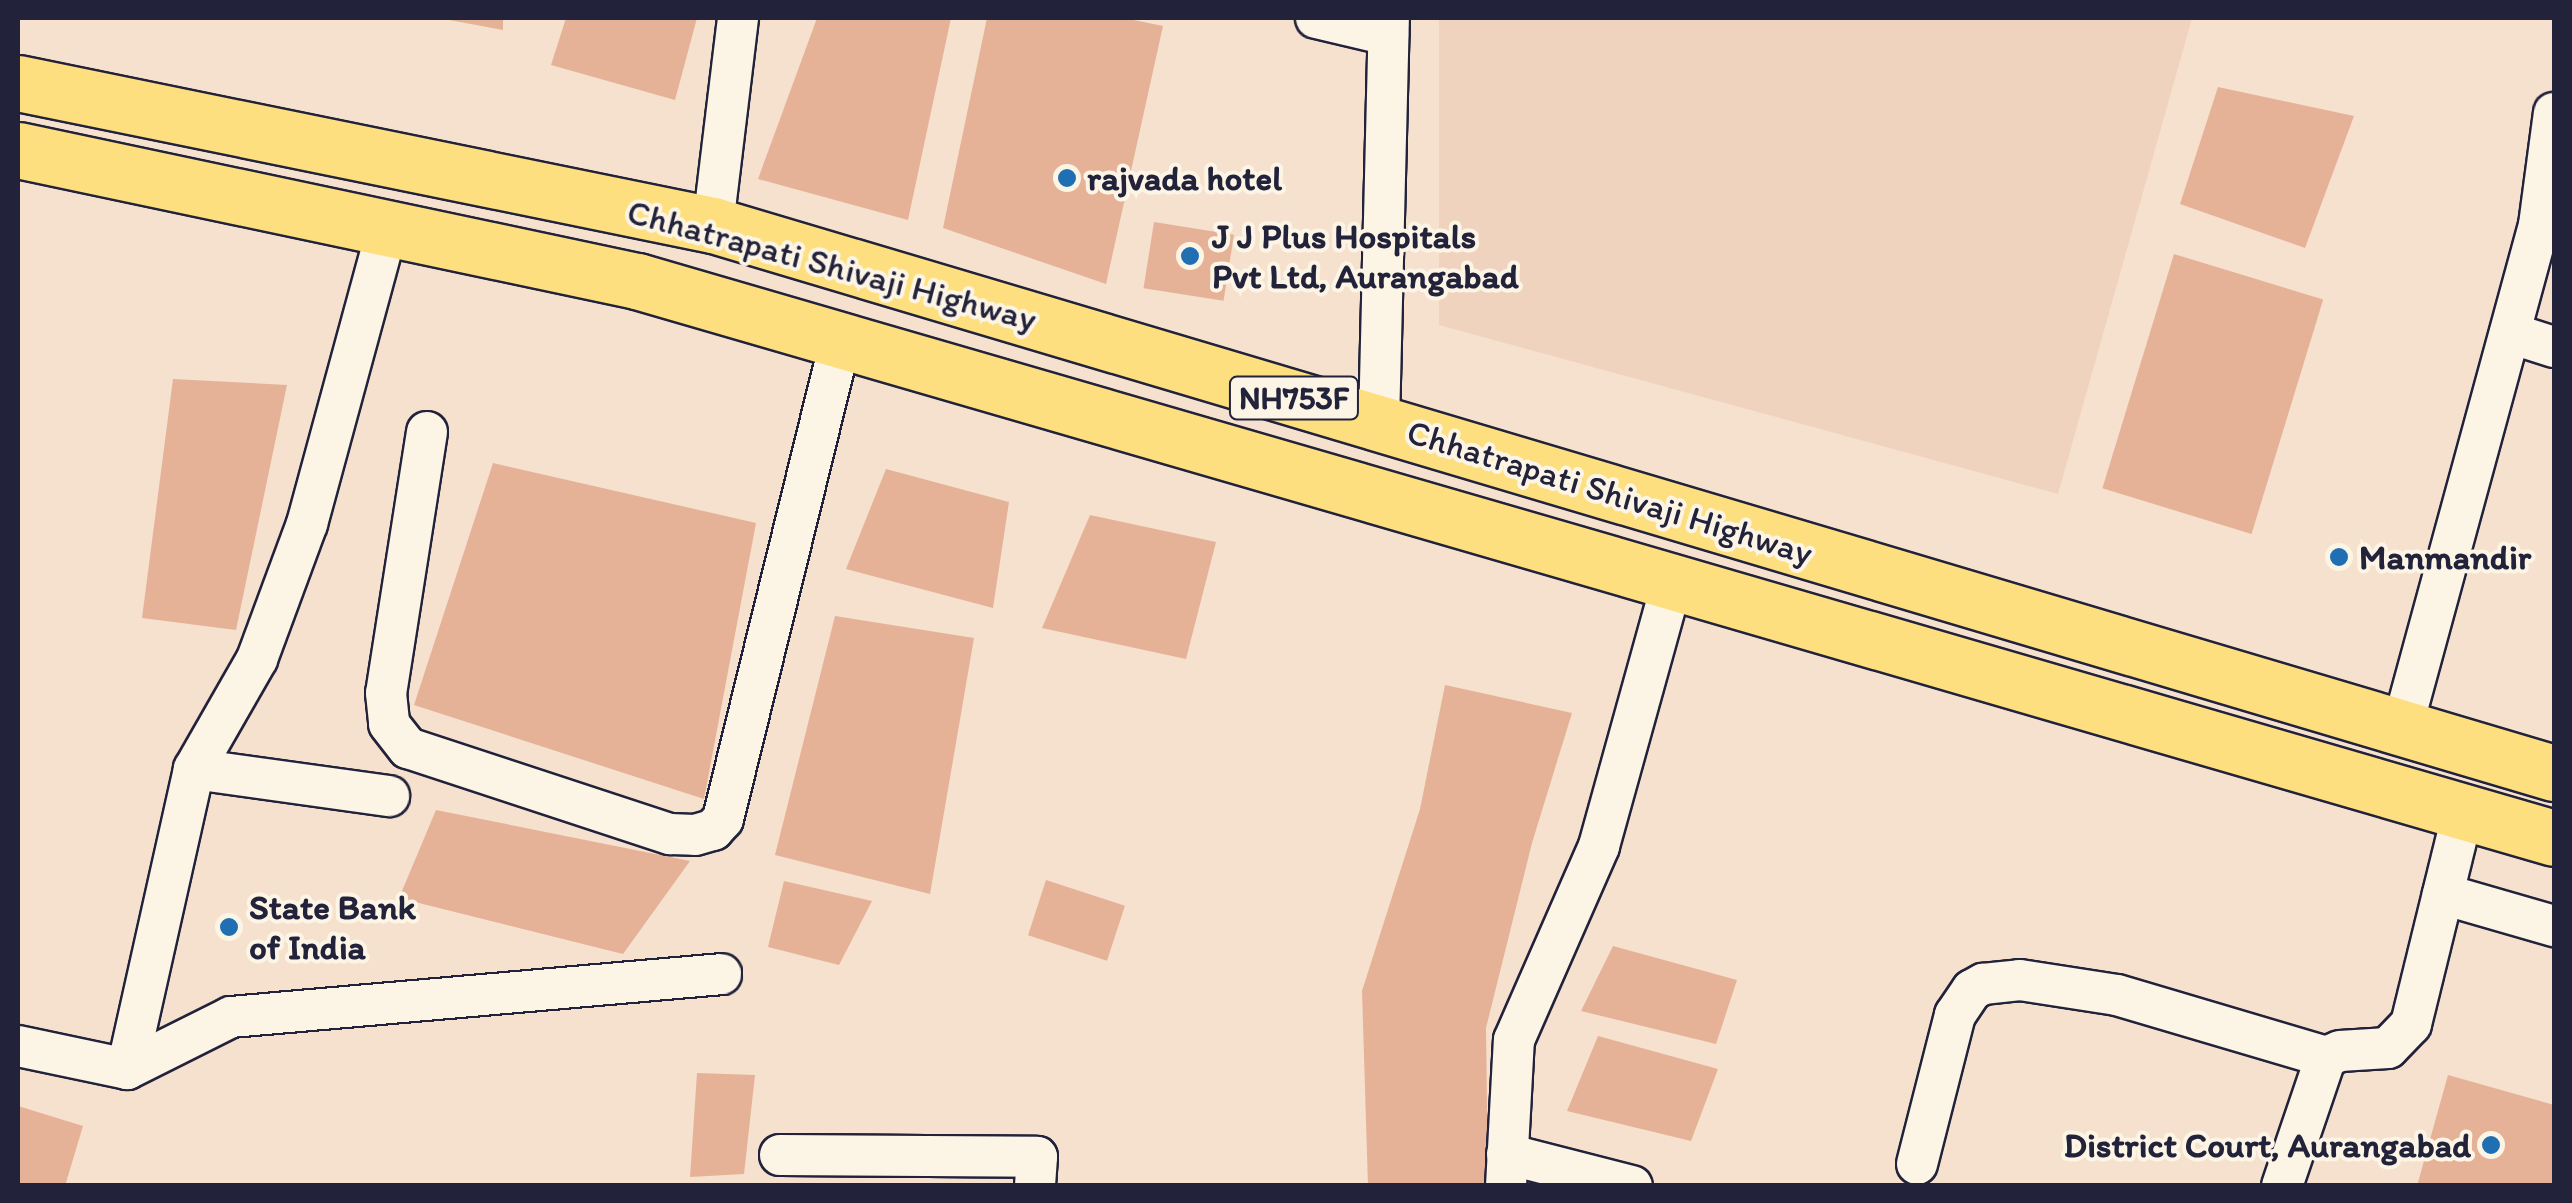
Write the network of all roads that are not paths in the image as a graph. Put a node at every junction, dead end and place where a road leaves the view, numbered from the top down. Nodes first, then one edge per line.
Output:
1 (738, 18) edge
2 (1316, 18) edge
3 (1388, 26) edge
4 (18, 83) edge
5 (2554, 113) edge
6 (18, 150) edge
7 (713, 225) junction
8 (388, 226) junction
9 (2510, 334) junction
10 (841, 340) junction
11 (2554, 347) edge
12 (1380, 423) junction
13 (427, 432) dead end
14 (1672, 583) junction
15 (2402, 728) junction
16 (194, 770) junction
17 (2554, 774) edge
18 (389, 796) dead end
19 (2463, 812) junction
20 (2554, 838) edge
21 (2443, 894) junction
22 (2554, 926) edge
23 (722, 974) dead end
24 (18, 1046) edge
25 (2326, 1057) junction
26 (127, 1070) junction
27 (780, 1155) dead end
28 (1917, 1164) dead end
29 (1506, 1170) edge
30 (1035, 1186) edge
31 (1632, 1186) edge
32 (2282, 1186) edge

1 - 7 street
2 - 3 street
3 - 12 street
4 - 7 highway, Chhatrapati Shivaji Highway / NH753F
5 - 9 street
6 - 8 highway, Chhatrapati Shivaji Highway / NH753F
7 - 12 highway, Chhatrapati Shivaji Highway / NH753F
8 - 10 highway, Chhatrapati Shivaji Highway / NH753F
8 - 16 street
9 - 11 street
9 - 15 street
10 - 13 street
10 - 14 highway, Chhatrapati Shivaji Highway / NH753F
12 - 15 highway, Chhatrapati Shivaji Highway / NH753F
14 - 19 highway, Chhatrapati Shivaji Highway / NH753F
14 - 29 street
15 - 17 highway, Chhatrapati Shivaji Highway / NH753F
16 - 18 street
16 - 26 street
19 - 20 highway, Chhatrapati Shivaji Highway / NH753F
19 - 21 street
21 - 22 street
21 - 25 street
23 - 26 street
24 - 26 street
25 - 28 street
25 - 32 street
27 - 30 street
29 - 31 street

